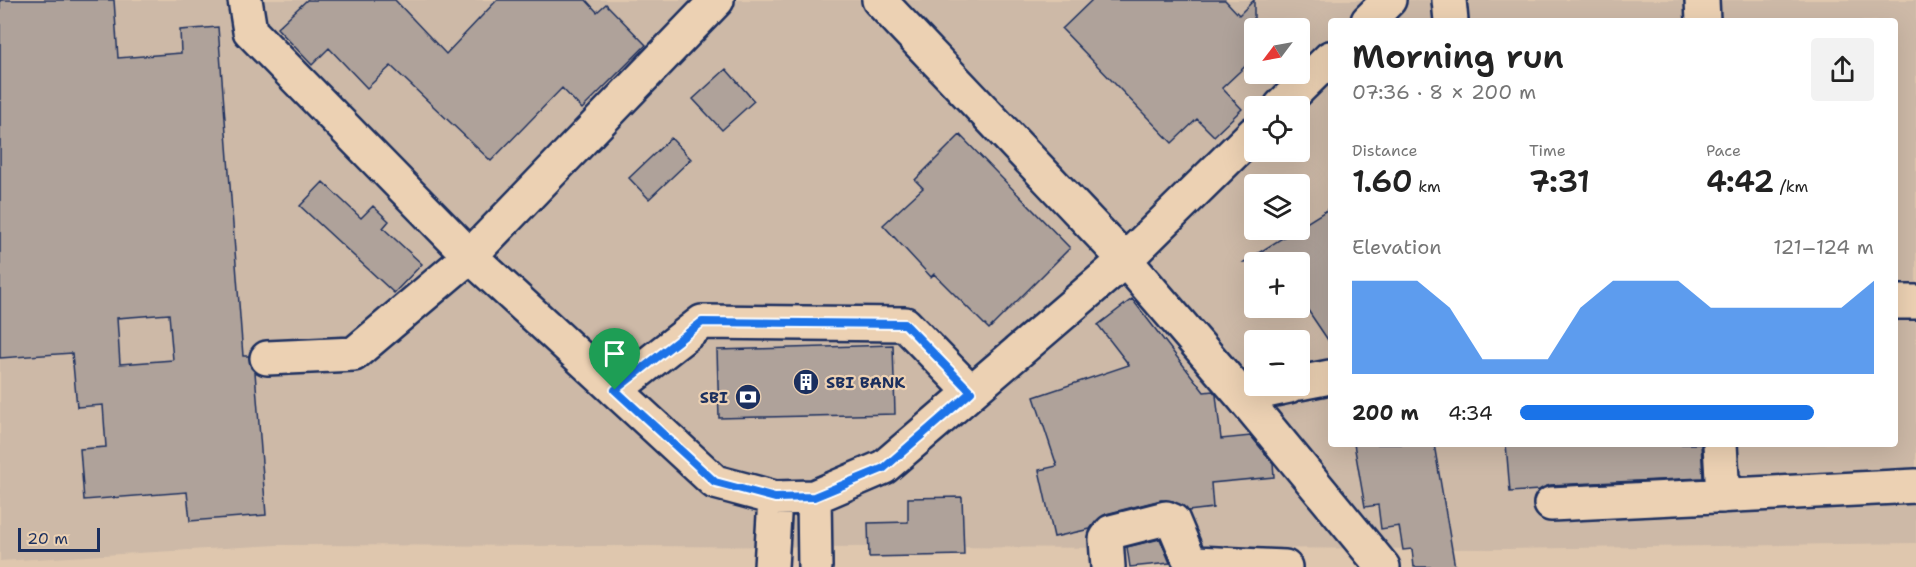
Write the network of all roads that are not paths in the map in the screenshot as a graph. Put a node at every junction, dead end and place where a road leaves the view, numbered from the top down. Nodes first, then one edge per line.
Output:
1 (245, 0) edge
2 (717, 0) edge
3 (879, 0) edge
4 (1389, 0) edge
5 (1449, 0) edge
6 (1702, 0) edge
7 (1371, 18) edge
8 (1451, 18) edge
9 (1703, 18) edge
10 (1328, 60) edge
11 (1291, 96) edge
12 (1244, 143) edge
13 (470, 256) junction
14 (1125, 260) junction
15 (1898, 302) edge
16 (1916, 302) edge
17 (267, 358) dead end
18 (1328, 376) edge
19 (1310, 381) edge
20 (615, 390) junction
21 (971, 392) junction
22 (1242, 396) joint
23 (1720, 447) edge
24 (1916, 486) edge
25 (1723, 496) junction
26 (814, 497) junction
27 (775, 498) junction
28 (1551, 504) dead end
29 (771, 567) edge
30 (815, 567) edge
31 (1108, 567) edge
32 (1285, 567) edge
33 (1383, 567) edge

1 - 13 lane
2 - 13 lane
3 - 14 lane
4 - 7 lane
5 - 8 lane
6 - 9 lane
10 - 11 lane
12 - 14 lane
13 - 17 lane
13 - 20 lane
14 - 21 lane
14 - 22 lane
15 - 16 lane
18 - 19 lane
20 - 21 lane
20 - 27 lane
21 - 26 lane
22 - 33 lane
23 - 25 lane
24 - 25 lane
25 - 28 lane
26 - 27 lane
26 - 30 lane
27 - 29 lane
31 - 32 lane

